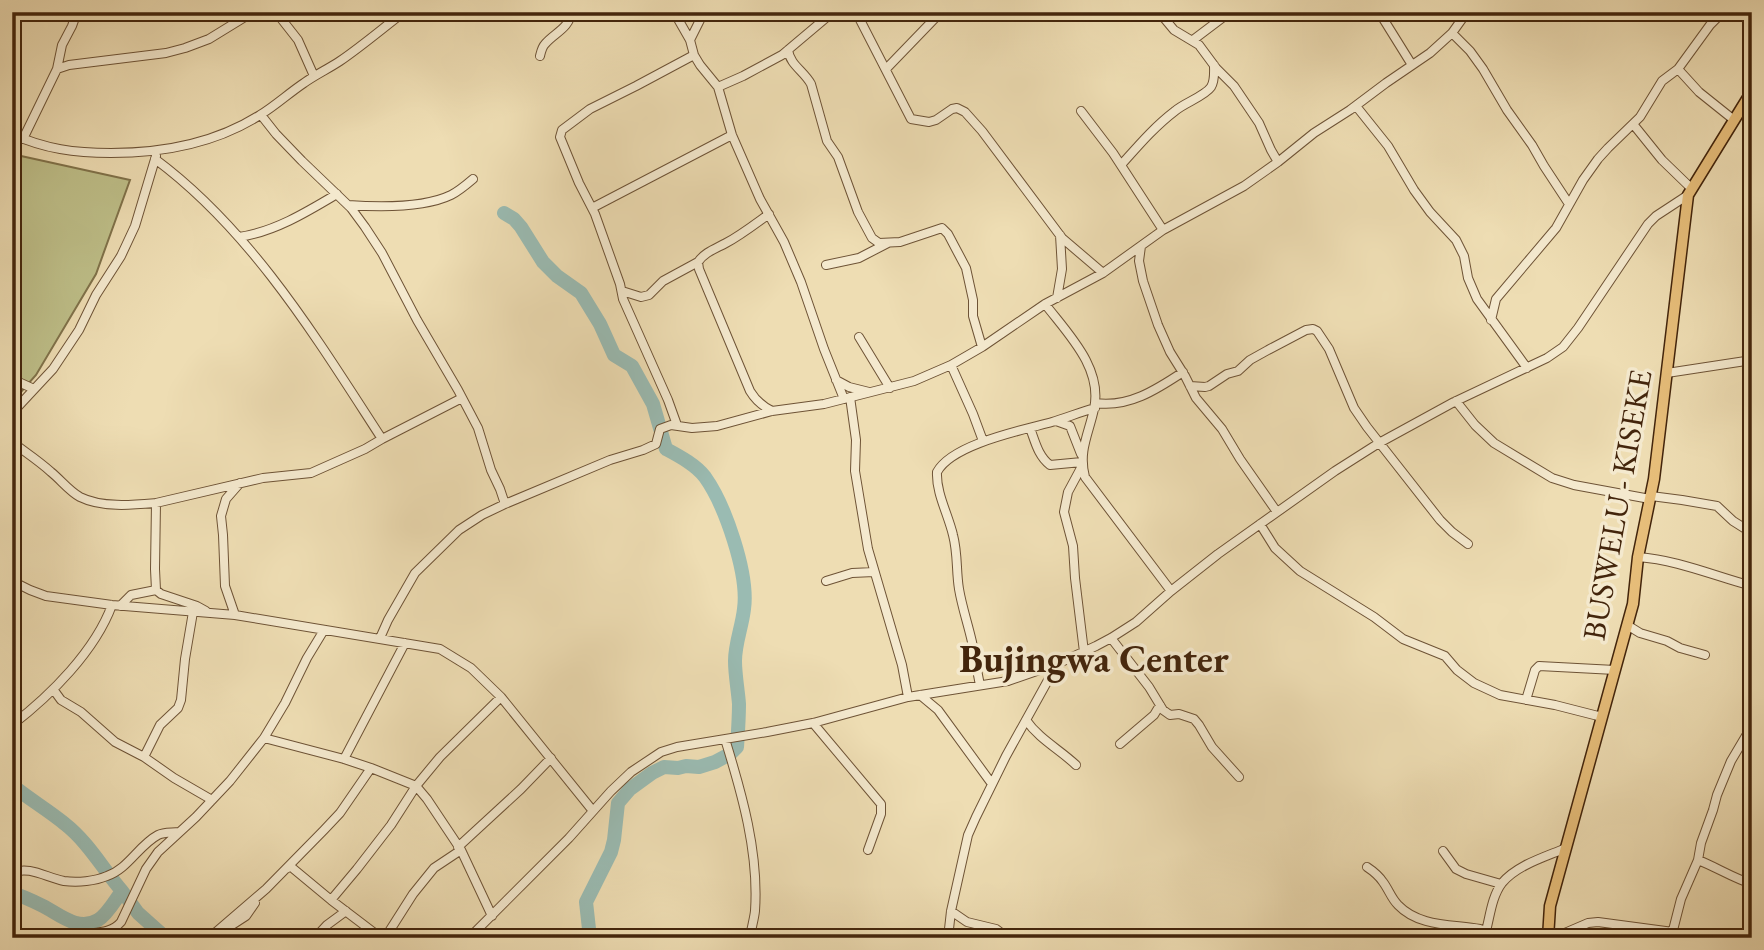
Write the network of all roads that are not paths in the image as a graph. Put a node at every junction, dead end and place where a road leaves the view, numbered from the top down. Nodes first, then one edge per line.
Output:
1 (77, 12) edge
2 (253, 12) edge
3 (276, 12) edge
4 (404, 12) edge
5 (571, 12) edge
6 (674, 12) edge
7 (704, 12) edge
8 (833, 12) edge
9 (941, 12) edge
10 (1159, 12) edge
11 (1230, 12) edge
12 (1379, 12) edge
13 (1467, 12) edge
14 (1723, 12) edge
15 (857, 13) edge
16 (1452, 33) junction
17 (690, 40) junction
18 (1193, 40) junction
19 (788, 50) junction
20 (694, 55) junction
21 (540, 56) dead end
22 (1214, 65) junction
23 (1412, 65) junction
24 (57, 68) junction
25 (886, 69) junction
26 (1678, 69) junction
27 (314, 76) junction
28 (718, 87) junction
29 (1752, 91) edge
30 (1356, 106) junction
31 (1081, 111) dead end
32 (261, 115) junction
33 (1734, 120) junction
34 (1633, 124) junction
35 (12, 134) edge
36 (732, 135) junction
37 (23, 139) junction
38 (156, 155) junction
39 (1278, 162) junction
40 (1121, 165) junction
41 (473, 179) dead end
42 (1690, 192) junction
43 (337, 194) junction
44 (1569, 204) junction
45 (348, 205) junction
46 (592, 208) junction
47 (769, 214) junction
48 (1163, 230) junction
49 (1060, 235) junction
50 (253, 236) junction
51 (239, 237) junction
52 (888, 243) junction
53 (1141, 246) junction
54 (247, 248) junction
55 (698, 262) junction
56 (827, 265) dead end
57 (1103, 273) junction
58 (622, 291) junction
59 (1057, 298) junction
60 (1477, 299) junction
61 (1496, 299) junction
62 (1045, 304) junction
63 (1491, 320) junction
64 (859, 337) dead end
65 (982, 346) junction
66 (1752, 360) edge
67 (951, 365) junction
68 (1527, 368) junction
69 (1183, 372) junction
70 (1667, 373) junction
71 (12, 379) edge
72 (836, 380) junction
73 (1190, 386) junction
74 (890, 388) junction
75 (34, 389) junction
76 (872, 392) junction
77 (462, 398) junction
78 (847, 398) junction
79 (1456, 401) junction
80 (1095, 405) junction
81 (772, 411) junction
82 (12, 412) edge
83 (1056, 421) junction
84 (677, 425) junction
85 (1030, 428) junction
86 (382, 439) junction
87 (983, 441) junction
88 (12, 442) edge
89 (1379, 443) junction
90 (1082, 462) junction
91 (240, 483) junction
92 (1651, 497) junction
93 (156, 503) junction
94 (505, 504) junction
95 (1276, 512) junction
96 (1260, 524) junction
97 (1752, 533) edge
98 (1468, 544) dead end
99 (1638, 557) junction
100 (874, 572) junction
101 (826, 580) dead end
102 (12, 582) edge
103 (1752, 586) edge
104 (156, 590) junction
105 (1171, 591) junction
106 (116, 606) junction
107 (193, 612) junction
108 (208, 613) junction
109 (234, 615) junction
110 (1627, 625) junction
111 (324, 630) junction
112 (1111, 638) junction
113 (380, 639) junction
114 (405, 643) junction
115 (1084, 652) junction
116 (1705, 655) dead end
117 (1058, 664) junction
118 (1615, 670) junction
119 (980, 685) junction
120 (53, 690) junction
121 (920, 695) junction
122 (501, 697) junction
123 (908, 697) junction
124 (1526, 700) junction
125 (1160, 705) junction
126 (1602, 717) junction
127 (1026, 720) junction
128 (1752, 720) edge
129 (813, 723) junction
130 (12, 725) edge
131 (264, 738) junction
132 (725, 739) junction
133 (1119, 744) dead end
134 (144, 757) junction
135 (551, 758) junction
136 (344, 759) junction
137 (1076, 765) dead end
138 (371, 768) junction
139 (1239, 777) dead end
140 (992, 783) junction
141 (416, 786) junction
142 (212, 800) junction
143 (593, 811) junction
144 (179, 832) junction
145 (460, 848) junction
146 (1566, 848) junction
147 (868, 850) dead end
148 (1443, 850) dead end
149 (1698, 860) junction
150 (290, 866) junction
151 (1367, 867) dead end
152 (12, 873) edge
153 (1502, 884) junction
154 (1752, 884) edge
155 (331, 900) junction
156 (346, 911) junction
157 (951, 911) junction
158 (492, 916) junction
159 (1490, 935) edge
160 (1672, 935) edge
161 (71, 938) edge
162 (210, 938) edge
163 (315, 938) edge
164 (383, 938) edge
165 (469, 938) edge
166 (750, 938) edge
167 (948, 938) edge
168 (1008, 938) edge
169 (1548, 938) edge
170 (1553, 938) edge
171 (1691, 938) edge

1 - 24 street
2 - 24 street
3 - 27 street
4 - 27 street
5 - 21 street
6 - 17 street
7 - 17 street
8 - 19 street
9 - 25 street
10 - 18 street
11 - 18 street
12 - 23 street
13 - 16 street
14 - 26 street
15 - 25 street
16 - 23 street
16 - 44 street
17 - 20 street
18 - 22 street
19 - 28 street
19 - 52 street
20 - 28 street
20 - 46 street
22 - 39 street
22 - 40 street
23 - 30 street
24 - 37 street
25 - 49 street
26 - 33 street
26 - 34 street
27 - 32 street
28 - 36 street
29 - 33 main road, BUSWELU - KISEKE
30 - 39 street
30 - 60 street
31 - 40 street
32 - 38 street
32 - 43 street
33 - 42 main road, BUSWELU - KISEKE
34 - 42 street
34 - 44 street
35 - 37 street
36 - 46 street
36 - 47 street
37 - 38 street
38 - 51 street
38 - 75 street
39 - 48 street
40 - 48 street
41 - 45 street
42 - 68 street
42 - 70 main road, BUSWELU - KISEKE
43 - 45 street
43 - 50 street
44 - 61 street
45 - 77 street
46 - 58 street
47 - 55 street
47 - 72 street
48 - 53 street
49 - 57 street
49 - 59 street
50 - 51 street
50 - 54 street
51 - 54 street
52 - 56 street
52 - 65 street
53 - 57 street
53 - 69 street
54 - 86 street
55 - 58 street
55 - 81 street
57 - 59 street
58 - 84 street
59 - 62 street
60 - 61 street
60 - 63 street
61 - 63 street
62 - 65 street
62 - 80 street
63 - 68 street
64 - 74 street
65 - 67 street
66 - 70 street
67 - 74 street
67 - 87 street
68 - 79 street
69 - 73 street
69 - 80 street
70 - 92 main road, BUSWELU - KISEKE
71 - 75 street
72 - 76 street
72 - 78 street
73 - 89 street
73 - 95 street
74 - 76 street
75 - 82 street
76 - 78 street
77 - 86 street
77 - 94 street
78 - 81 street
78 - 100 street
79 - 89 street
79 - 92 street
80 - 83 street
80 - 90 street
81 - 84 street
83 - 85 street
83 - 90 street
84 - 94 street
85 - 87 street
85 - 90 street
86 - 91 street
87 - 119 street
88 - 93 street
89 - 95 street
89 - 98 street
90 - 105 street
90 - 115 street
91 - 93 street
91 - 109 street
92 - 97 street
92 - 99 main road, BUSWELU - KISEKE
93 - 104 street
94 - 113 street
95 - 96 street
96 - 105 street
96 - 124 street
99 - 103 street
99 - 110 main road, BUSWELU - KISEKE
100 - 101 street
100 - 123 street
102 - 106 street
104 - 106 street
104 - 108 street
105 - 112 street
106 - 107 street
106 - 120 street
107 - 108 street
107 - 134 street
108 - 109 street
109 - 111 street
110 - 116 street
110 - 118 main road, BUSWELU - KISEKE
111 - 113 street
111 - 131 street
112 - 115 street
112 - 125 street
113 - 114 street
114 - 122 street
114 - 136 street
115 - 117 street
117 - 119 street
117 - 127 street
118 - 124 street
118 - 126 main road, BUSWELU - KISEKE
119 - 121 street
120 - 130 street
120 - 134 street
121 - 123 street
121 - 140 street
122 - 135 street
122 - 141 street
123 - 129 street
124 - 126 street
125 - 133 street
125 - 139 street
126 - 146 main road, BUSWELU - KISEKE
127 - 137 street
127 - 140 street
128 - 149 street
129 - 132 street
129 - 147 street
131 - 136 street
131 - 142 street
132 - 143 street
132 - 166 street
134 - 142 street
135 - 143 street
135 - 145 street
136 - 138 street
138 - 141 street
138 - 150 street
140 - 157 street
141 - 145 street
141 - 155 street
142 - 144 street
143 - 158 street
144 - 152 street
144 - 161 street
145 - 158 street
145 - 164 street
146 - 153 street
146 - 169 main road, BUSWELU - KISEKE
148 - 153 street
149 - 154 street
149 - 160 street
150 - 155 street
150 - 162 street
151 - 159 street
153 - 159 street
155 - 156 street
156 - 163 street
156 - 164 street
157 - 167 street
157 - 168 street
158 - 165 street
160 - 170 street
160 - 171 street

